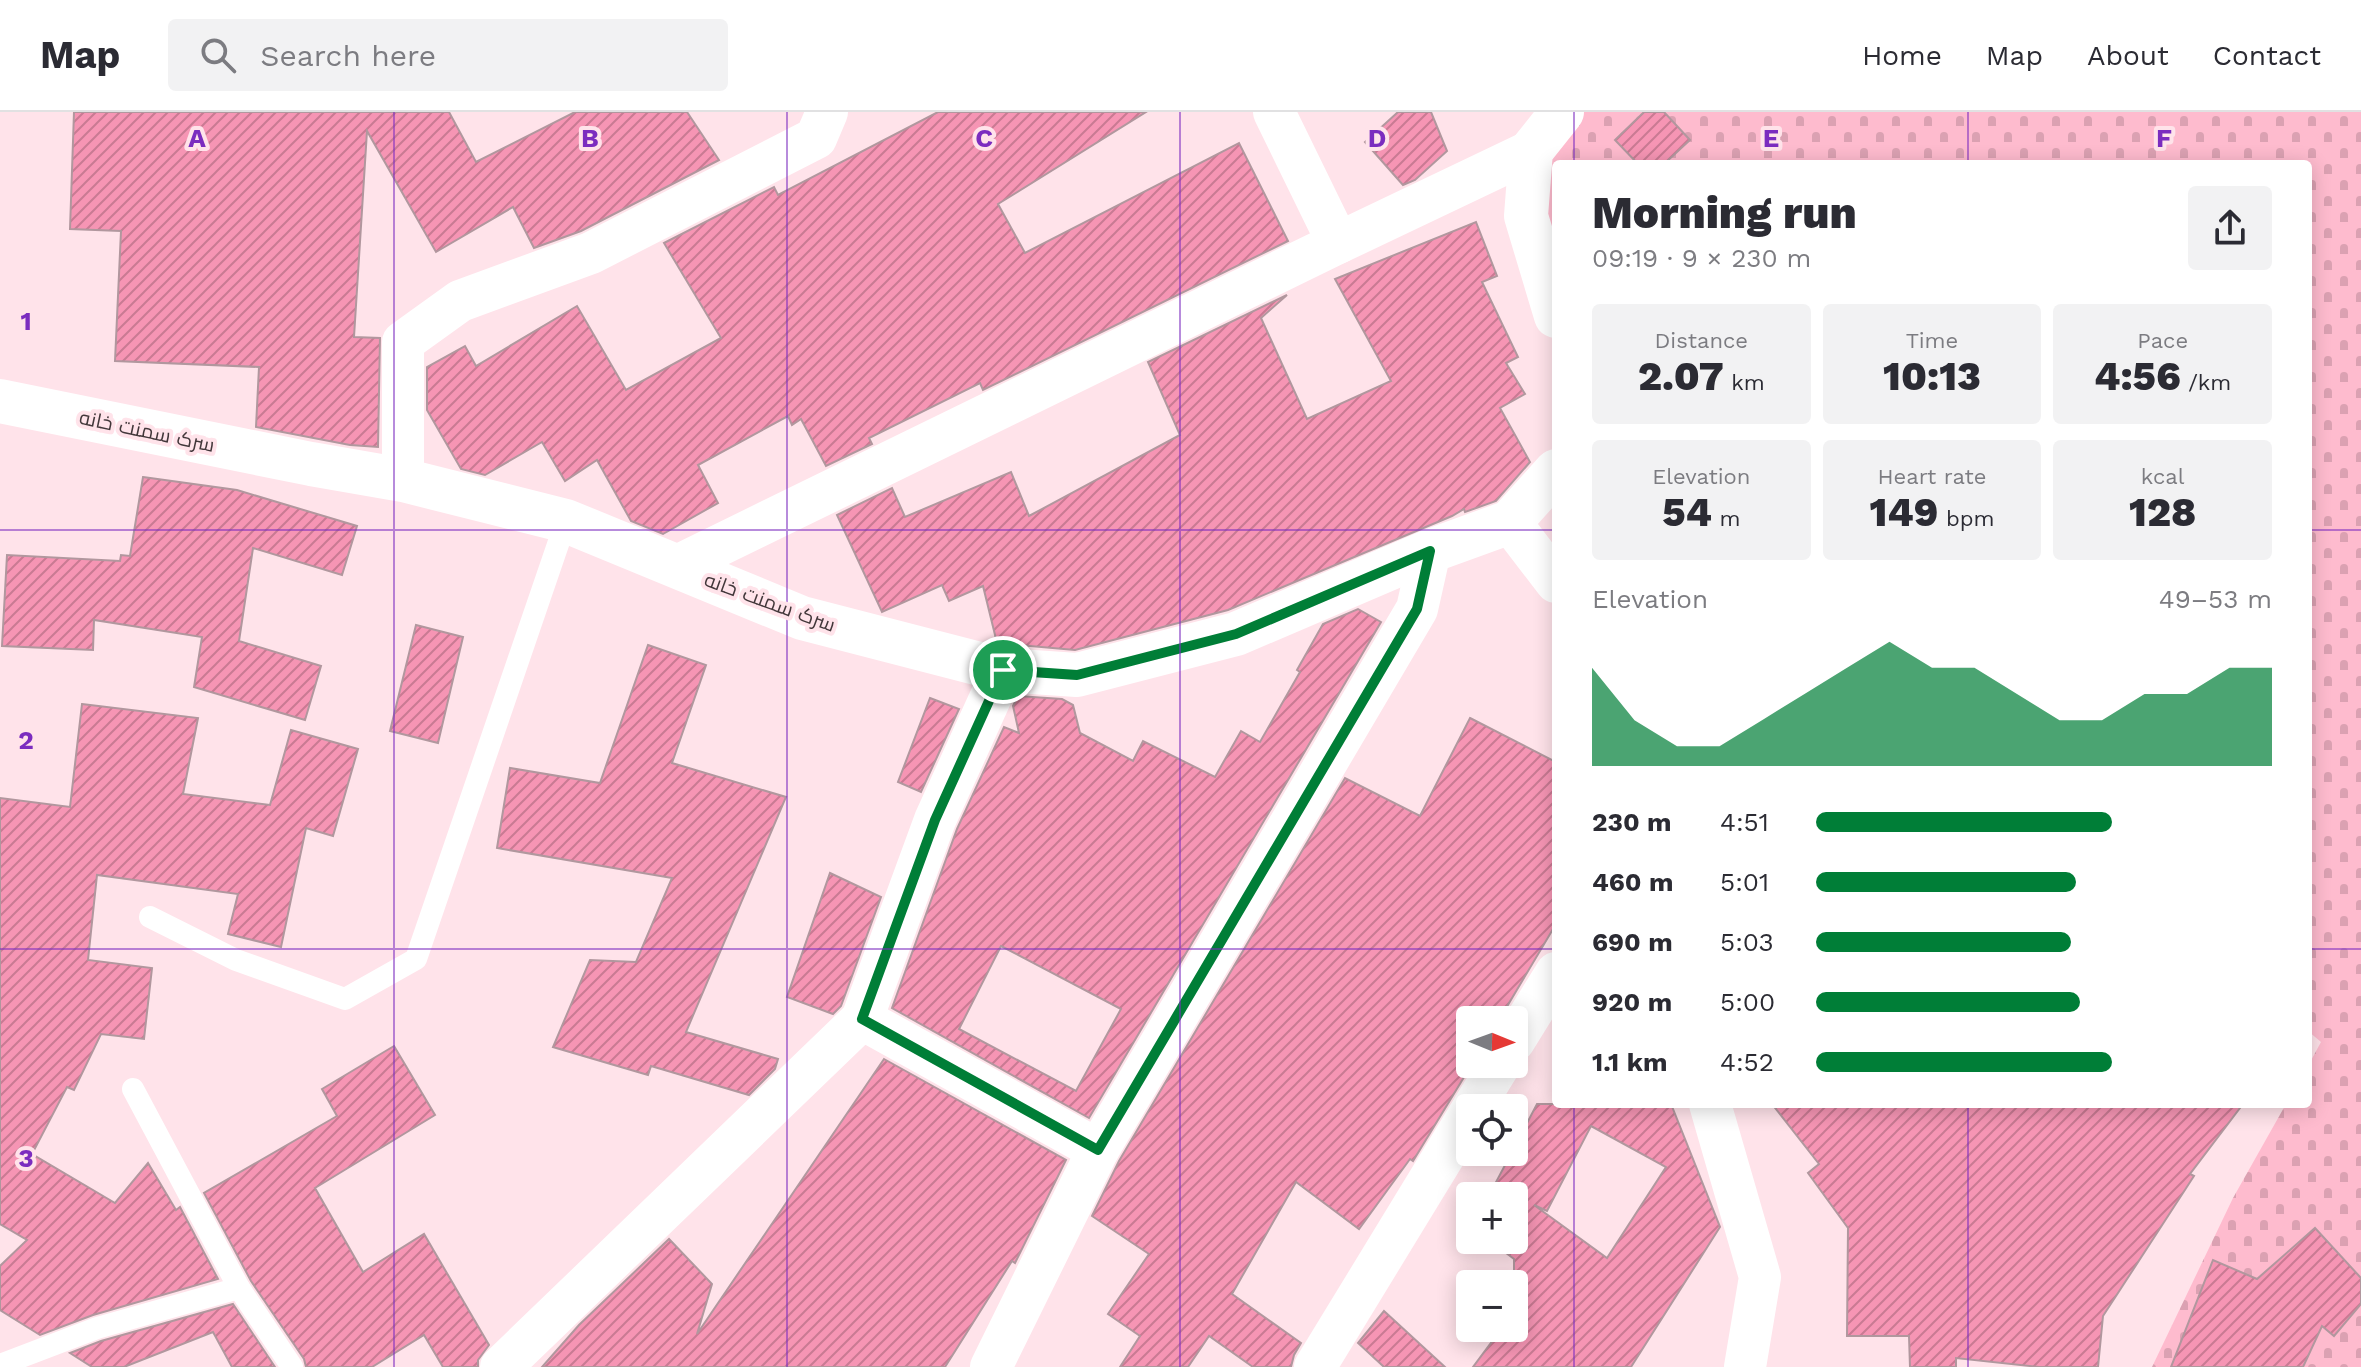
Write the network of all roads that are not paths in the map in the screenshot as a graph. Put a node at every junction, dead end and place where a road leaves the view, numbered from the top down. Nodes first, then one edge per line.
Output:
1 (827, 112) edge
2 (1274, 112) edge
3 (1562, 112) edge
4 (1531, 151) junction
5 (1338, 243) junction
6 (1552, 303) edge
7 (0, 401) edge
8 (1552, 475) edge
9 (403, 480) junction
10 (566, 521) junction
11 (1510, 522) junction
12 (1430, 551) junction
13 (677, 566) junction
14 (1552, 577) edge
15 (1003, 670) junction
16 (150, 917) dead end
17 (1552, 979) edge
18 (1528, 1018) edge
19 (862, 1019) junction
20 (133, 1089) dead end
21 (1711, 1108) edge
22 (1456, 1136) edge
23 (1098, 1150) junction
24 (239, 1288) junction
25 (0, 1365) edge
26 (292, 1367) edge
27 (501, 1367) edge
28 (991, 1367) edge
29 (1315, 1367) edge
30 (1745, 1367) edge

1 - 9 street
2 - 5 street
3 - 4 street
4 - 5 street
4 - 6 street
5 - 13 street
7 - 9 street, سرک سمنت خانه
8 - 11 street, سرک سمنت خانه
9 - 10 street, سرک سمنت خانه
10 - 13 street, سرک سمنت خانه
10 - 16 lane
11 - 12 street, سرک سمنت خانه
11 - 14 street
12 - 15 street, سرک سمنت خانه
12 - 23 street
13 - 15 street, سرک سمنت خانه
15 - 19 street
17 - 18 street
19 - 23 street
19 - 27 street
20 - 24 lane
21 - 30 street
22 - 29 street
23 - 28 street
24 - 25 lane
24 - 26 lane

